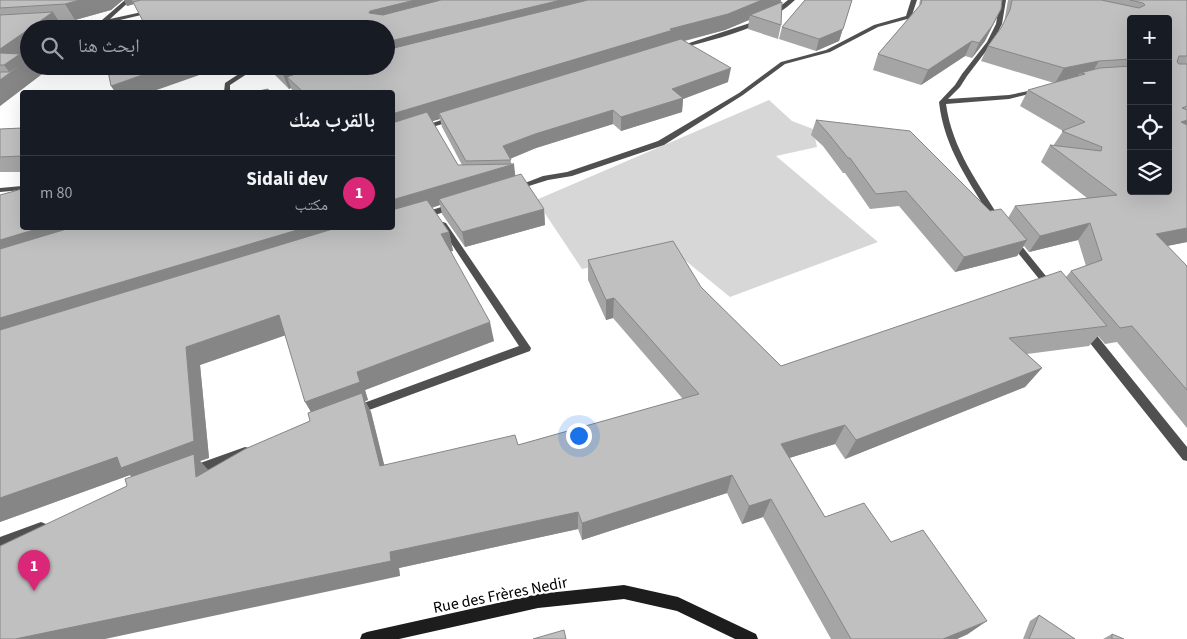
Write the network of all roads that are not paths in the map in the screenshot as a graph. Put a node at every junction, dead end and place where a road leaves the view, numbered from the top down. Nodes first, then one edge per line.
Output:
1 (128, 0) edge
2 (792, 0) edge
3 (914, 0) edge
4 (1002, 0) edge
5 (162, 10) edge
6 (105, 20) edge
7 (113, 20) edge
8 (671, 50) edge
9 (242, 75) edge
10 (227, 90) edge
11 (1045, 90) edge
12 (942, 102) junction
13 (462, 116) edge
14 (417, 130) edge
15 (519, 178) edge
16 (546, 178) junction
17 (20, 188) edge
18 (0, 190) edge
19 (509, 190) edge
20 (462, 204) edge
21 (434, 212) junction
22 (418, 217) edge
23 (1056, 294) edge
24 (1080, 322) edge
25 (343, 415) edge
26 (260, 446) edge
27 (1187, 456) edge
28 (186, 474) edge
29 (56, 522) edge
30 (0, 543) edge
31 (367, 639) edge
32 (751, 639) edge

1 - 6 street
2 - 8 street
3 - 16 street
4 - 12 street
5 - 7 street
9 - 10 street
11 - 12 street
12 - 23 street
13 - 14 street
15 - 16 street
16 - 19 street
17 - 18 street
20 - 21 street
21 - 22 street
21 - 25 street
24 - 27 street
26 - 28 street
29 - 30 street
31 - 32 main road, Rue des Frères Nedir

